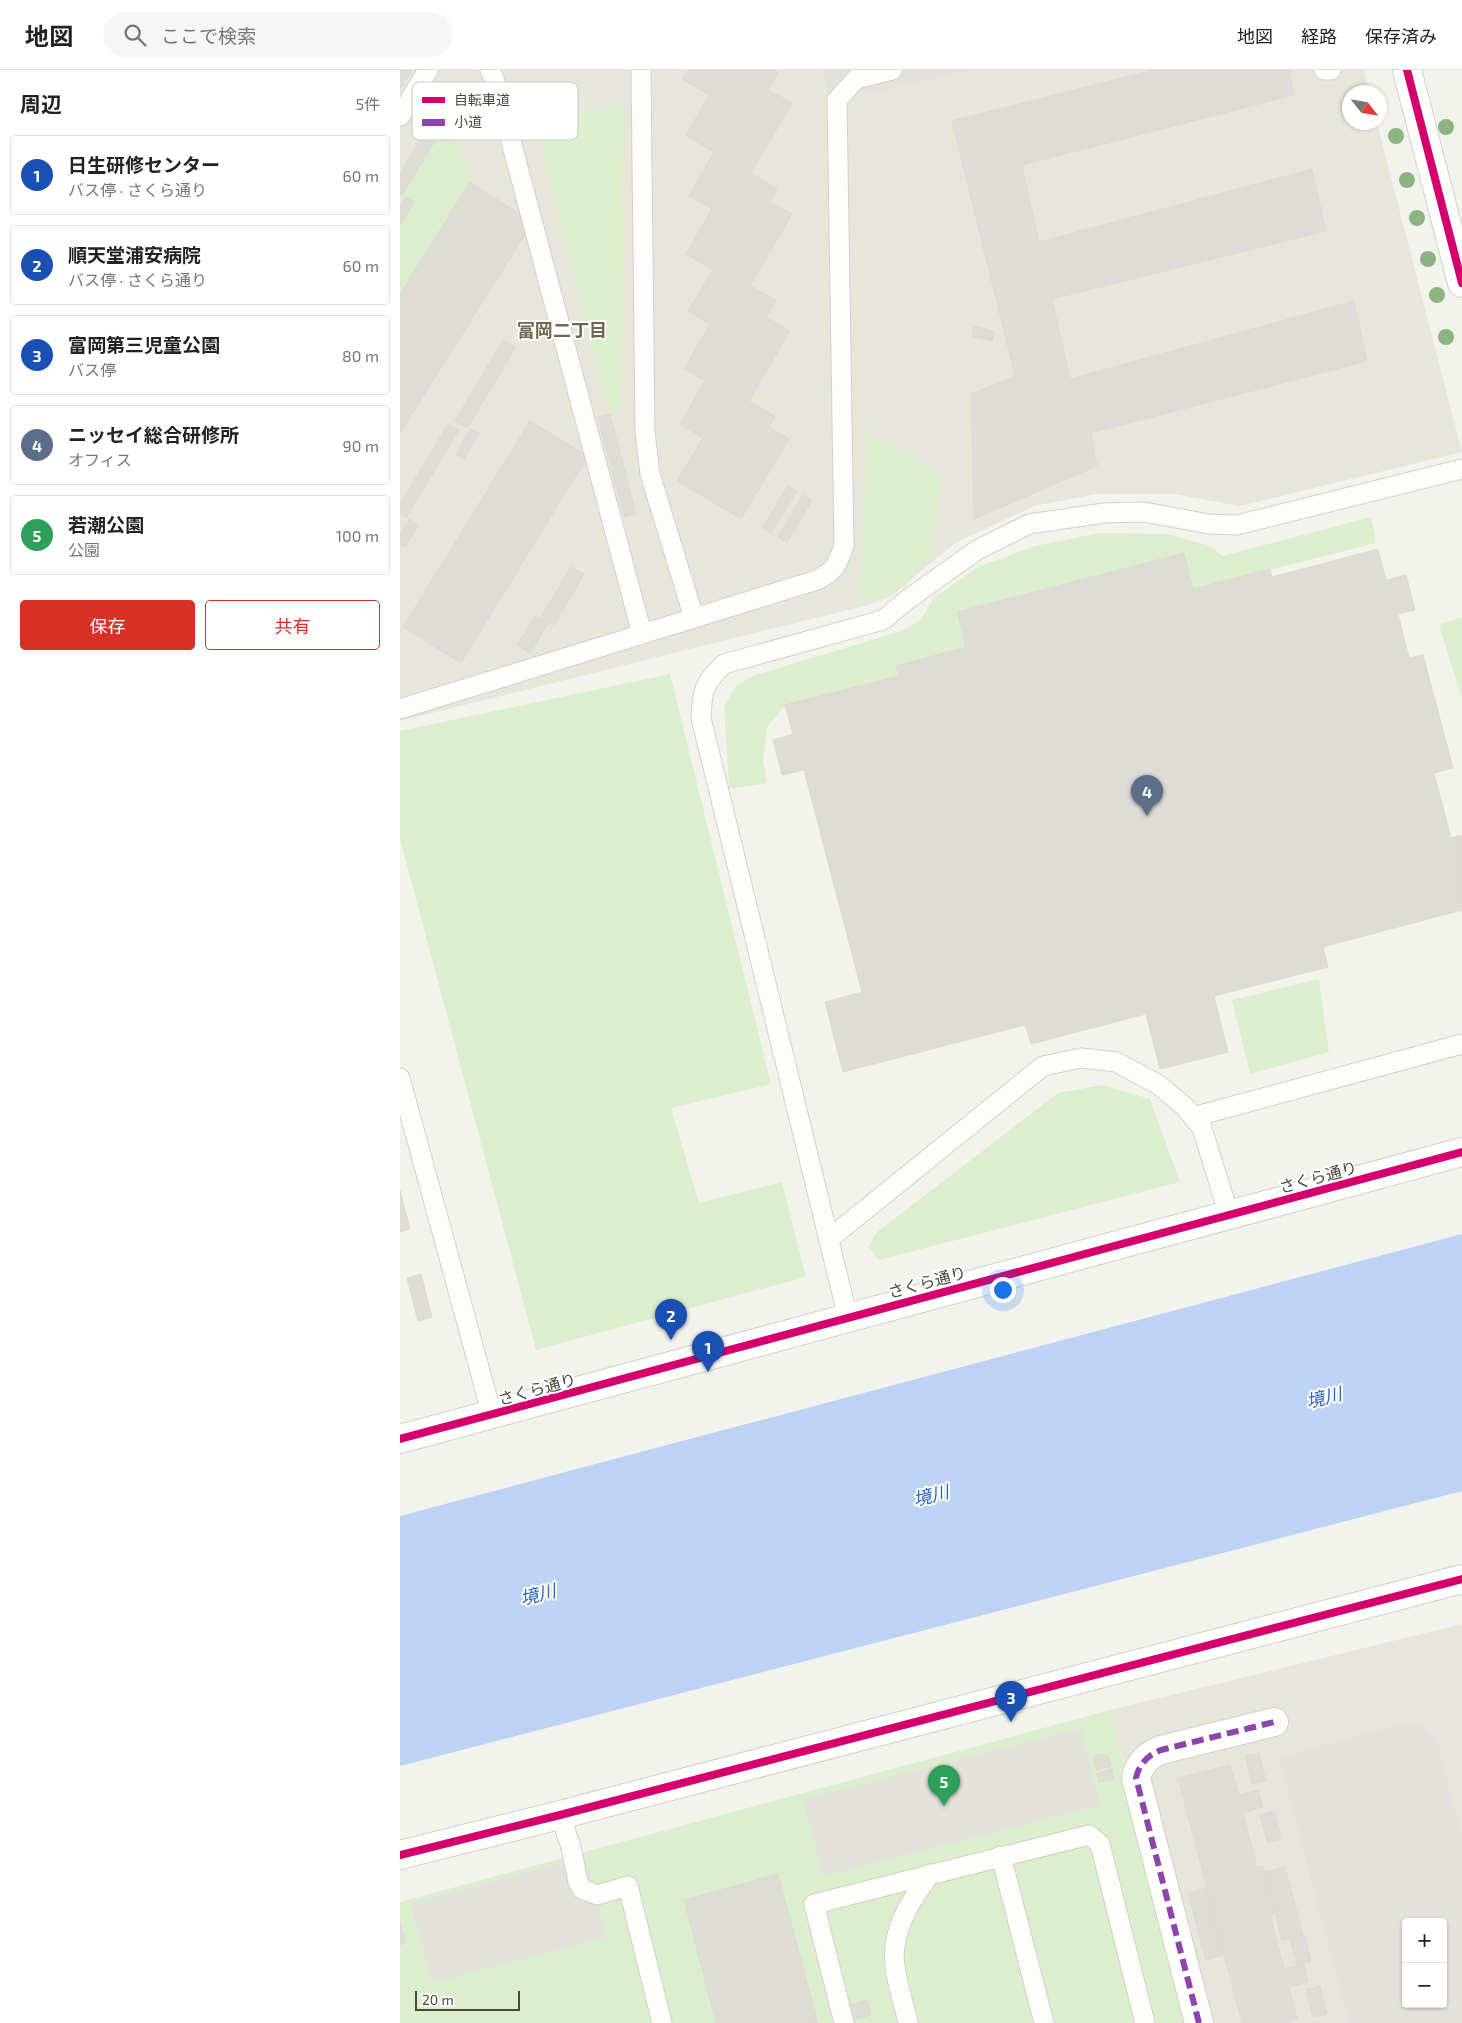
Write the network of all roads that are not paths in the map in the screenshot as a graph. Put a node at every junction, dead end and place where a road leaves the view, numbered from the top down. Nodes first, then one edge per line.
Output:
1 (428, 70) edge
2 (490, 70) edge
3 (641, 70) edge
4 (892, 70) edge
5 (1324, 70) edge
6 (1331, 70) edge
7 (1407, 70) edge
8 (421, 82) edge
9 (496, 82) edge
10 (412, 96) edge
11 (400, 116) edge
12 (512, 140) edge
13 (1462, 283) edge
14 (1462, 469) edge
15 (694, 618) junction
16 (642, 634) junction
17 (400, 709) edge
18 (1462, 1044) edge
19 (400, 1078) edge
20 (1193, 1117) junction
21 (1462, 1152) edge
22 (1229, 1215) junction
23 (829, 1239) junction
24 (848, 1318) junction
25 (492, 1415) junction
26 (400, 1439) edge
27 (1462, 1579) edge
28 (1274, 1722) dead end
29 (560, 1815) junction
30 (400, 1855) edge
31 (1001, 1856) junction
32 (930, 1874) junction
33 (662, 2023) edge
34 (844, 2023) edge
35 (908, 2023) edge
36 (1044, 2023) edge
37 (1145, 2023) edge
38 (1199, 2023) edge

1 - 8 lane
2 - 9 lane
3 - 15 lane
4 - 15 lane
5 - 6 lane
7 - 13 street
10 - 11 lane
12 - 16 lane
14 - 23 lane
15 - 16 lane
16 - 17 lane
18 - 20 lane
19 - 25 lane
20 - 22 lane
20 - 23 lane
21 - 22 street, さくら通り
22 - 24 street, さくら通り
23 - 24 lane
24 - 25 street, さくら通り
25 - 26 street, さくら通り
27 - 29 street
28 - 38 street
29 - 30 street
29 - 33 lane
31 - 32 lane
31 - 36 lane
31 - 37 lane
32 - 34 lane
32 - 35 lane

